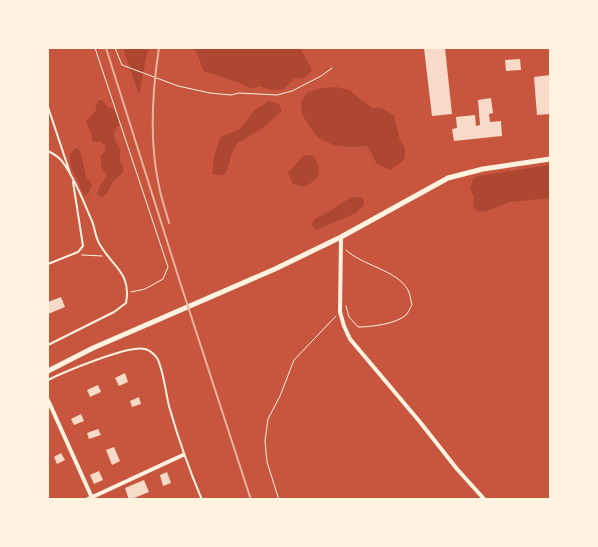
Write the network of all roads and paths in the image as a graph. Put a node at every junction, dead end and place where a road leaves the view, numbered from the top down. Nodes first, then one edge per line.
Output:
1 (95, 48) edge
2 (115, 48) edge
3 (332, 68) dead end
4 (48, 107) edge
5 (48, 151) edge
6 (550, 159) edge
7 (72, 178) junction
8 (342, 237) junction
9 (342, 247) junction
10 (82, 255) dead end
11 (109, 258) junction
12 (48, 264) edge
13 (128, 292) junction
14 (341, 292) junction
15 (340, 312) junction
16 (48, 345) edge
17 (48, 371) edge
18 (48, 380) edge
19 (48, 400) edge
20 (183, 455) junction
21 (92, 498) edge
22 (86, 500) edge
23 (202, 500) edge
24 (279, 500) edge
25 (485, 500) edge

1 - 13 path
2 - 3 path
4 - 7 lane
5 - 7 lane
6 - 8 street
7 - 11 lane
7 - 12 lane
8 - 9 street
8 - 17 street
9 - 14 street
9 - 14 path
10 - 11 path
11 - 13 lane
13 - 16 lane
14 - 15 street
15 - 24 path
15 - 25 street
18 - 20 lane
19 - 21 street
20 - 21 street
20 - 23 lane
21 - 22 street

